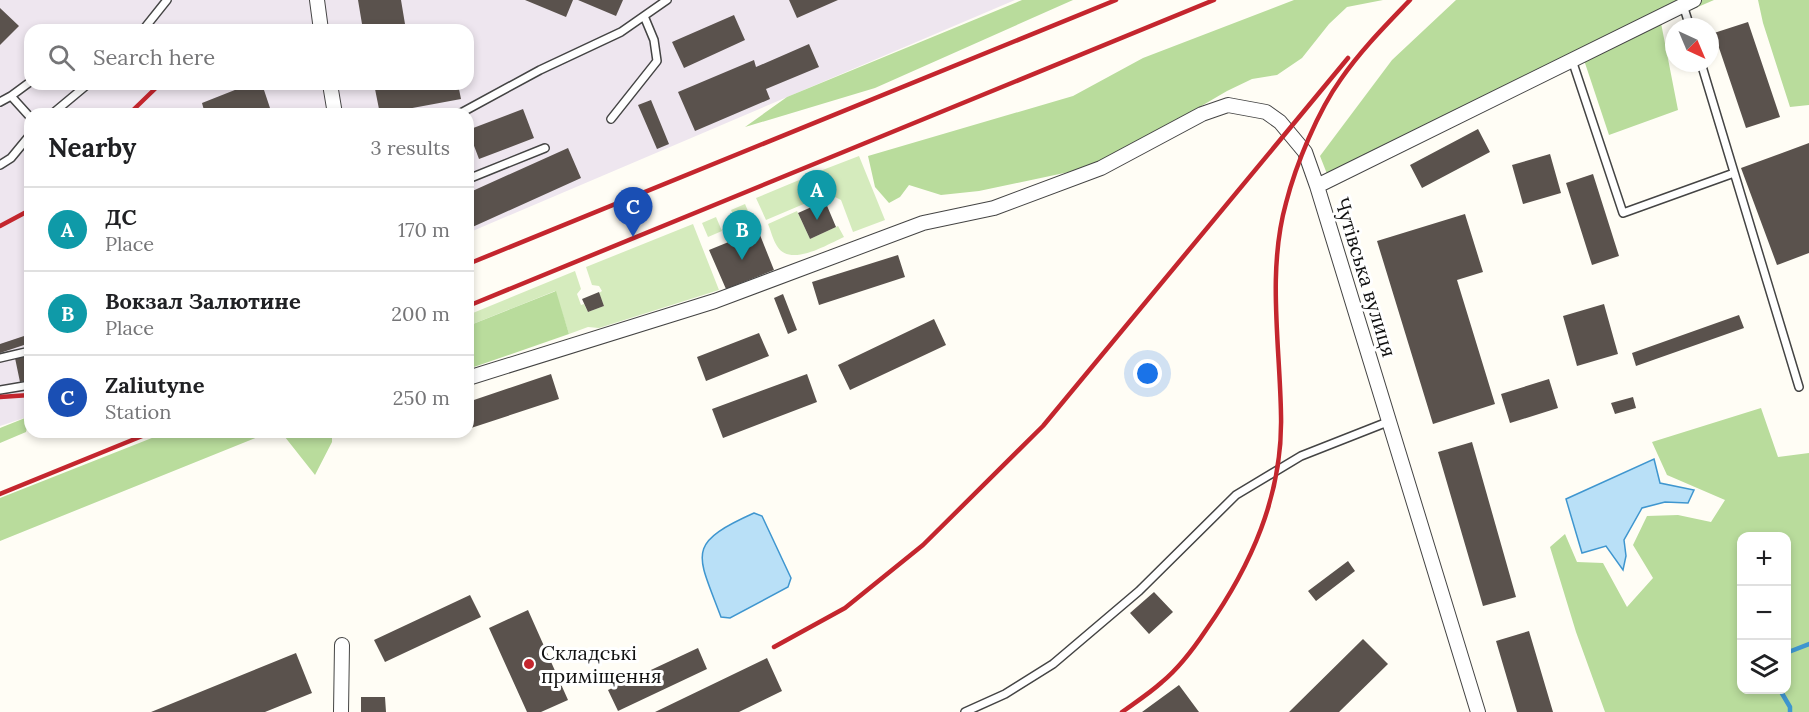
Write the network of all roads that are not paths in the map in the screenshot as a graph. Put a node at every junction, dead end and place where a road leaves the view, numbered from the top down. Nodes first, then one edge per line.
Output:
1 (166, 0) edge
2 (316, 0) edge
3 (667, 0) edge
4 (1689, 3) edge
5 (644, 16) junction
6 (1690, 18) edge
7 (148, 24) edge
8 (320, 24) edge
9 (1572, 60) junction
10 (1704, 72) edge
11 (24, 87) edge
12 (81, 90) edge
13 (331, 90) edge
14 (12, 96) junction
15 (0, 102) edge
16 (59, 108) edge
17 (334, 108) edge
18 (470, 108) edge
19 (24, 110) edge
20 (611, 119) dead end
21 (24, 142) edge
22 (545, 148) dead end
23 (0, 165) edge
24 (1734, 173) junction
25 (474, 177) edge
26 (1317, 186) junction
27 (24, 352) edge
28 (0, 358) edge
29 (474, 376) edge
30 (24, 386) edge
31 (1799, 387) dead end
32 (0, 390) edge
33 (1389, 421) junction
34 (342, 645) dead end
35 (341, 712) edge
36 (965, 712) edge
37 (1478, 712) edge

1 - 7 lane
2 - 8 street
3 - 5 lane
4 - 6 lane
4 - 9 street, Чутівська вулиця
5 - 18 lane
5 - 20 lane
9 - 24 lane
9 - 26 street, Чутівська вулиця
10 - 24 lane
11 - 14 lane
12 - 16 lane
13 - 17 street
14 - 15 lane
14 - 19 lane
21 - 23 lane
22 - 25 lane
24 - 31 lane
26 - 29 street
26 - 33 street, Чутівська вулиця
27 - 28 lane
30 - 32 lane
33 - 36 lane
33 - 37 street, Чутівська вулиця
34 - 35 street

